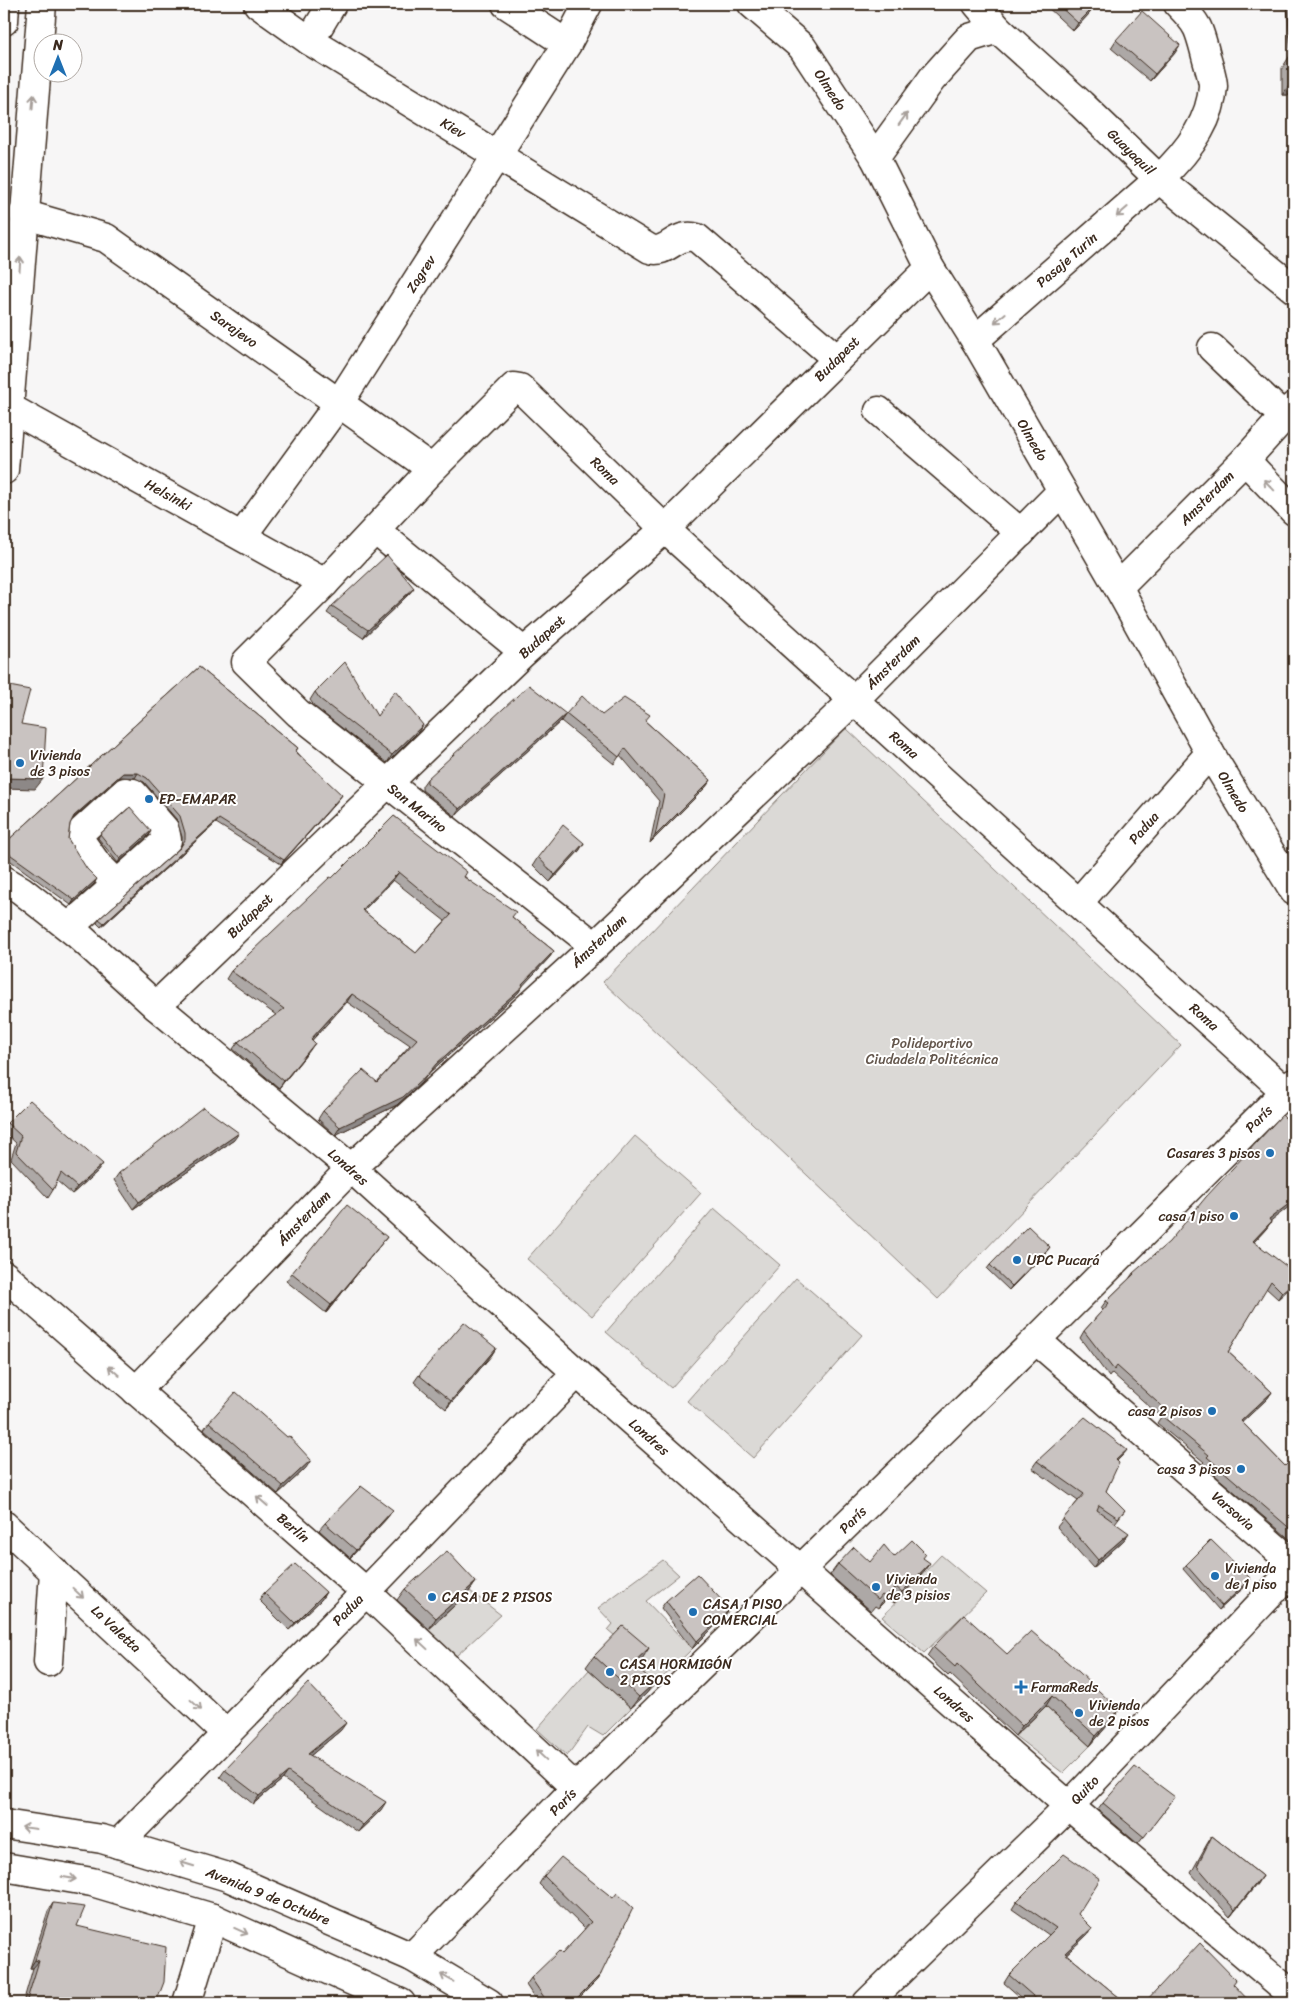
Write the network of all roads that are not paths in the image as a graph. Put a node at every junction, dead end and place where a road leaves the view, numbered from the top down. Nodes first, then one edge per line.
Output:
1 (5, 4) edge
2 (42, 4) edge
3 (258, 4) edge
4 (332, 4) edge
5 (506, 4) edge
6 (588, 4) edge
7 (752, 4) edge
8 (978, 4) edge
9 (1178, 4) edge
10 (4, 21) edge
11 (998, 29) junction
12 (310, 41) junction
13 (567, 44) junction
14 (497, 155) junction
15 (875, 158) junction
16 (1159, 180) junction
17 (23, 214) junction
18 (930, 268) junction
19 (1294, 289) edge
20 (975, 340) junction
21 (1212, 348) dead end
22 (837, 359) junction
23 (339, 403) junction
24 (10, 408) junction
25 (879, 411) dead end
26 (1289, 412) edge
27 (1245, 460) junction
28 (432, 469) junction
29 (4, 470) edge
30 (1062, 491) junction
31 (1294, 511) edge
32 (665, 529) junction
33 (375, 530) junction
34 (1021, 533) junction
35 (242, 536) junction
36 (325, 583) junction
37 (1118, 587) junction
38 (524, 652) junction
39 (854, 700) junction
40 (1210, 753) junction
41 (387, 784) junction
42 (4, 880) edge
43 (117, 884) dead end
44 (1294, 891) edge
45 (1078, 903) junction
46 (69, 927) junction
47 (595, 946) junction
48 (156, 1006) junction
49 (1292, 1091) edge
50 (351, 1168) junction
51 (4, 1275) edge
52 (1036, 1340) junction
53 (577, 1373) junction
54 (136, 1390) junction
55 (4, 1525) edge
56 (1294, 1564) edge
57 (1294, 1569) edge
58 (802, 1570) junction
59 (54, 1571) junction
60 (366, 1592) junction
61 (48, 1662) dead end
62 (227, 1734) junction
63 (576, 1788) junction
64 (1069, 1806) junction
65 (4, 1824) edge
66 (118, 1844) junction
67 (4, 1867) edge
68 (212, 1918) junction
69 (412, 1957) junction
70 (1294, 1996) edge
71 (187, 2003) edge
72 (401, 2003) edge
73 (489, 2003) edge
74 (867, 2003) edge

1 - 10 street
17 -> 2 street
3 - 12 street, Kiev
4 - 12 street
5 - 13 street
6 - 13 street, Zagrev
7 - 15 street, Olmedo
8 - 11 street, Guayaquil
9 - 16 street, Pasaje Turin
15 -> 11 street
11 - 16 street, Guayaquil
12 - 14 street, Kiev
13 - 14 street, Zagrev
14 - 22 street, Kiev
14 - 23 street, Zagrev
15 - 18 street, Olmedo
16 - 19 street, Guayaquil
16 -> 20 street, Pasaje Turin
17 - 23 street, Sarajevo
24 -> 17 street
18 - 20 street, Olmedo
18 - 22 street, Budapest
20 - 30 street, Olmedo
21 - 26 street
22 - 32 street, Budapest
23 - 28 street, Sarajevo
23 - 35 street, Zagrev
24 - 29 street
24 - 35 street, Helsinki
25 - 34 street
26 - 27 street, Amsterdam
31 -> 27 street
27 - 37 street, Amsterdam
28 - 32 street, Roma
28 - 33 street
30 - 34 street, Ámsterdam
30 - 37 street, Olmedo
32 - 38 street, Budapest
32 - 39 street, Roma
33 - 36 street
33 - 38 street
34 - 39 street, Ámsterdam
35 - 36 street, Helsinki
36 - 41 street, San Marino
37 - 40 street, Olmedo
38 - 41 street, Budapest
39 - 45 street, Roma
39 - 47 street, Ámsterdam
40 - 44 street, Olmedo
40 - 45 street, Padua
41 - 47 street, San Marino
41 - 48 street, Budapest
42 - 46 street, Londres
43 - 46 street
45 - 49 street, Roma
46 - 48 street, Londres
47 - 50 street, Ámsterdam
48 - 50 street, Londres
49 - 52 street, París
50 - 53 street, Londres
50 - 54 street, Ámsterdam
54 -> 51 street, Berlín
52 - 56 street, Varsovia
52 - 58 street, París
53 - 58 street, Londres
53 - 60 street, Padua
60 -> 54 street, Berlín
55 - 59 street, La Valetta
57 - 64 street, Quito
58 - 63 street, París
58 - 64 street, Londres
59 - 61 street
59 -> 62 street, La Valetta
60 - 62 street, Padua
63 -> 60 street, Berlín
62 - 66 street, Padua
63 - 69 street, París
64 - 70 street, Londres
64 - 74 street, Quito
66 -> 65 street, Avenida 9 de Octubre
69 -> 66 street, Avenida 9 de Octubre
67 -> 68 street
68 - 71 street
68 -> 72 street
73 -> 69 street, Avenida 9 de Octubre

